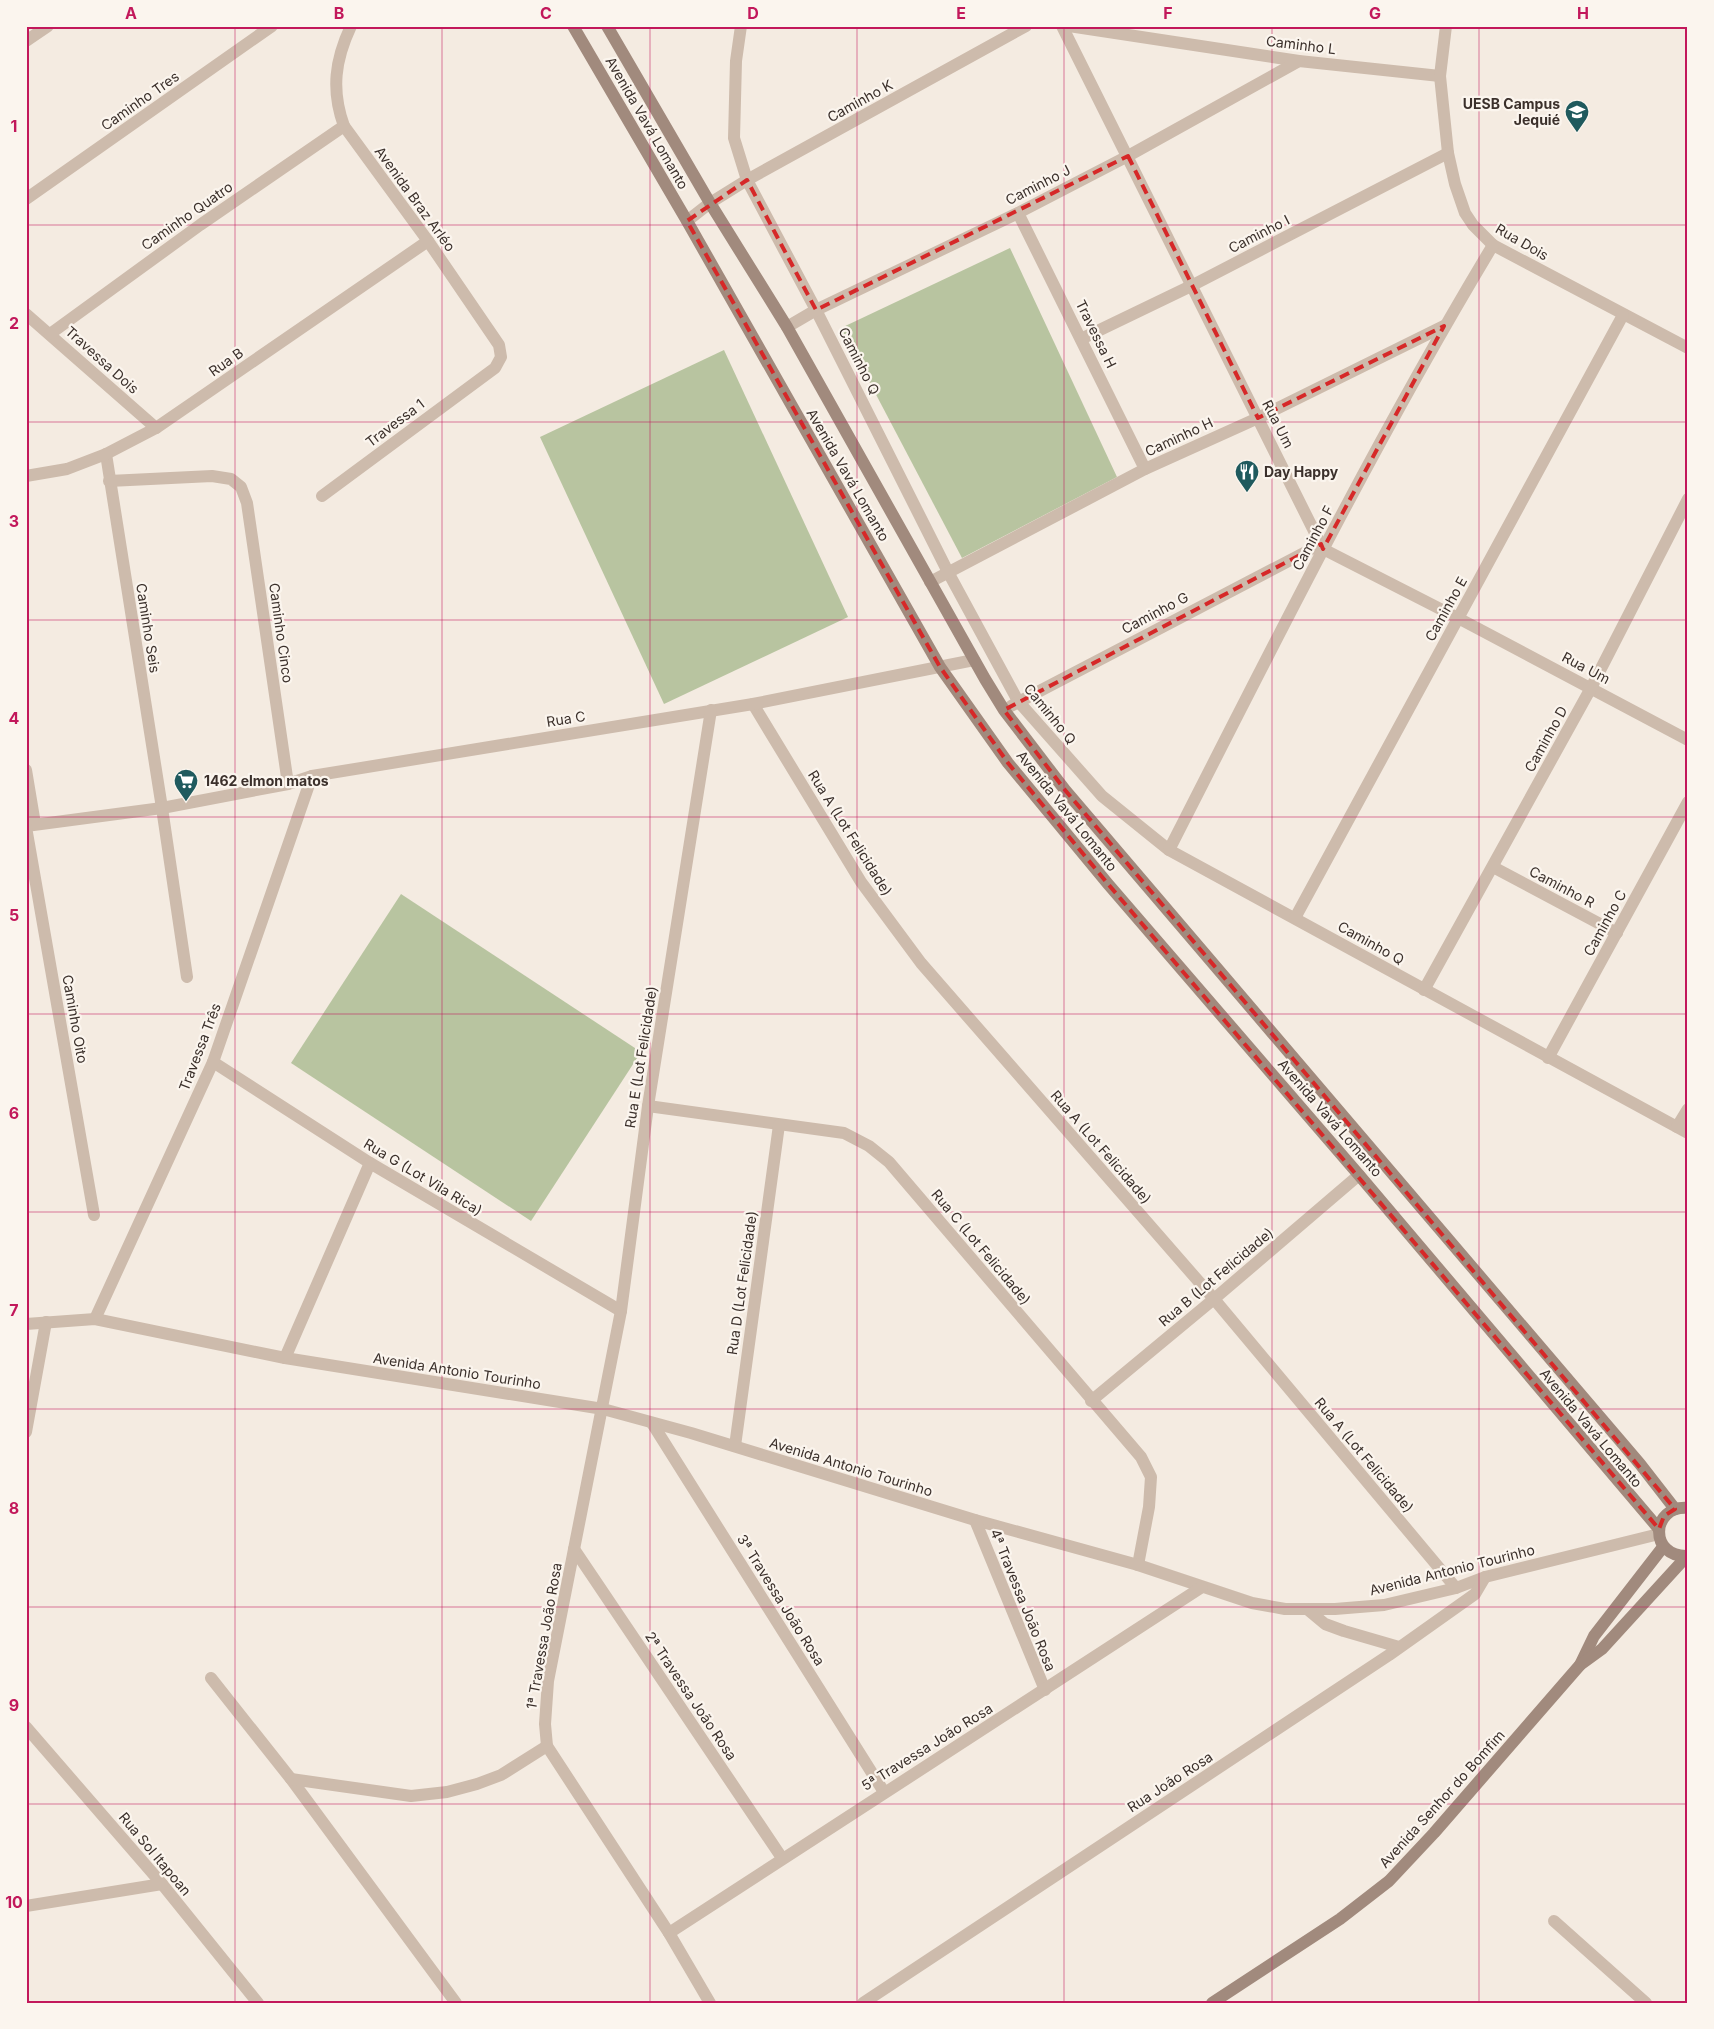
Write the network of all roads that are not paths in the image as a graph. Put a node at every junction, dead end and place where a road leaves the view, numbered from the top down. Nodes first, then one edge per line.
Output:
1 (48, 26) edge
2 (272, 26) edge
3 (351, 26) edge
4 (573, 26) edge
5 (607, 26) edge
6 (742, 26) edge
7 (1026, 26) edge
8 (1062, 26) edge
9 (1069, 26) edge
10 (1446, 26) edge
11 (26, 41) edge
12 (1299, 60) junction
13 (1440, 76) junction
14 (344, 126) junction
15 (1448, 154) junction
16 (1128, 156) junction
17 (747, 180) junction
18 (26, 199) edge
19 (710, 203) junction
20 (1018, 213) junction
21 (687, 222) junction
22 (428, 241) junction
23 (1493, 245) junction
24 (1191, 286) junction
25 (816, 310) junction
26 (26, 314) edge
27 (1623, 315) junction
28 (1444, 326) junction
29 (786, 327) junction
30 (50, 334) junction
31 (1081, 339) junction
32 (1688, 348) edge
33 (485, 374) joint
34 (1258, 418) junction
35 (156, 428) junction
36 (106, 454) junction
37 (1145, 469) junction
38 (26, 476) edge
39 (109, 481) junction
40 (322, 496) dead end
41 (1688, 499) edge
42 (1684, 516) edge
43 (1322, 546) junction
44 (948, 572) junction
45 (930, 582) junction
46 (1458, 618) junction
47 (974, 660) junction
48 (940, 667) junction
49 (1592, 688) junction
50 (1018, 701) junction
51 (753, 704) junction
52 (711, 710) junction
53 (1004, 710) junction
54 (1688, 740) edge
55 (26, 770) edge
56 (312, 776) junction
57 (288, 784) junction
58 (1688, 802) edge
59 (162, 808) junction
60 (29, 826) edge
61 (1169, 850) junction
62 (1493, 867) junction
63 (1295, 918) junction
64 (1617, 933) junction
65 (186, 976) dead end
66 (1424, 990) junction
67 (1548, 1058) junction
68 (213, 1062) junction
69 (648, 1106) junction
70 (1688, 1109) edge
71 (779, 1125) junction
72 (1683, 1130) edge
73 (370, 1163) junction
74 (1359, 1175) junction
75 (94, 1215) dead end
76 (1214, 1299) junction
77 (621, 1312) junction
78 (95, 1319) junction
79 (46, 1322) junction
80 (26, 1324) edge
81 (285, 1358) junction
82 (1091, 1401) junction
83 (603, 1409) junction
84 (652, 1423) junction
85 (26, 1432) edge
86 (735, 1446) junction
87 (1682, 1509) edge
88 (975, 1520) junction
89 (1659, 1531) junction
90 (1663, 1547) junction
91 (574, 1549) junction
92 (1687, 1556) edge
93 (1138, 1565) junction
94 (1485, 1577) junction
95 (1202, 1587) junction
96 (1456, 1588) junction
97 (1307, 1609) junction
98 (1399, 1646) junction
99 (1580, 1665) junction
100 (211, 1678) dead end
101 (1044, 1690) junction
102 (26, 1727) edge
103 (547, 1746) junction
104 (291, 1779) junction
105 (884, 1792) junction
106 (782, 1858) junction
107 (162, 1884) junction
108 (26, 1906) edge
109 (1554, 1921) dead end
110 (669, 1933) junction
111 (258, 2003) edge
112 (456, 2003) edge
113 (710, 2003) edge
114 (863, 2003) edge
115 (1212, 2003) edge
116 (1646, 2003) edge

1 - 11 street
2 - 18 street, Caminho Tres
3 - 14 street, Avenida Braz Arléo
4 - 21 street, Avenida Vavá Lomanto
5 - 19 street, Avenida Vavá Lomanto
6 - 17 street, Caminho Q
7 - 17 street, Caminho K
8 - 16 street, Rua Um
9 - 12 street, Caminho L
10 - 13 street, Rua Dois
12 - 13 street, Caminho L
12 - 16 street, Caminho J
13 - 15 street, Rua Dois
14 - 22 street, Avenida Braz Arléo
14 - 30 street, Caminho Quatro
15 - 23 street, Rua Dois
15 - 24 street, Caminho I
16 - 20 street, Caminho J
16 - 24 street, Rua Um
17 - 19 street, Caminho K
17 - 25 street, Caminho Q
19 - 21 street, Caminho K
19 - 29 street, Avenida Vavá Lomanto
20 - 25 street, Caminho J
20 - 31 street, Travessa H
21 - 48 street, Avenida Vavá Lomanto
22 - 33 street, Avenida Braz Arléo
22 - 35 street, Rua B
23 - 27 street, Rua Dois
23 - 28 street, Caminho F
24 - 31 street, Caminho I
24 - 34 street, Rua Um
25 - 29 street, Caminho J
25 - 44 street, Caminho Q
26 - 30 street, Travessa Dois
27 - 32 street, Rua Dois
27 - 46 street, Caminho E
28 - 34 street, Caminho H
28 - 43 street, Caminho F
29 - 45 street, Avenida Vavá Lomanto
30 - 35 street, Travessa Dois
31 - 37 street, Travessa H
33 - 40 street, Travessa 1
34 - 37 street, Caminho H
34 - 43 street, Rua Um
35 - 36 street, Rua B
36 - 38 street, Rua B
36 - 39 street, Caminho Seis
37 - 44 street, Caminho H
39 - 57 street, Caminho Cinco
39 - 59 street, Caminho Seis
41 - 42 street, Caminho D
42 - 49 street, Caminho D
43 - 46 street, Rua Um
43 - 50 street, Caminho G
43 - 61 street, Caminho F
44 - 45 street, Caminho H
44 - 50 street, Caminho Q
45 - 47 street, Avenida Vavá Lomanto
46 - 49 street, Rua Um
46 - 63 street, Caminho E
47 - 48 street, Rua C
47 - 53 street, Avenida Vavá Lomanto
48 - 51 street, Rua C
48 - 74 street, Avenida Vavá Lomanto
49 - 54 street, Rua Um
49 - 62 street, Caminho D
50 - 53 street, Caminho G
50 - 61 street, Caminho Q
51 - 52 street, Rua C
51 - 76 street, Rua A (Lot Felicidade)
52 - 56 street, Rua C
52 - 69 street, Rua E (Lot Felicidade)
53 - 87 street, Avenida Vavá Lomanto
55 - 60 street, Caminho Oito
56 - 57 street, Rua C
56 - 68 street, Travessa Três
57 - 59 street, Rua C
58 - 64 street, Caminho C
59 - 60 street, Rua C
59 - 65 street, Caminho Seis
60 - 75 street, Caminho Oito
61 - 63 street, Caminho Q
62 - 64 street, Caminho R
62 - 66 street, Caminho D
63 - 66 street, Caminho Q
64 - 67 street, Caminho C
66 - 67 street, Caminho Q
67 - 72 street, Caminho Q
68 - 73 street, Rua G (Lot Vila Rica)
68 - 78 street, Travessa Três
69 - 71 street, Rua C (Lot Felicidade)
69 - 77 street, Rua E (Lot Felicidade)
70 - 72 street
71 - 82 street, Rua C (Lot Felicidade)
71 - 86 street, Rua D (Lot Felicidade)
73 - 77 street, Rua G (Lot Vila Rica)
73 - 81 street
74 - 76 street, Rua B (Lot Felicidade)
74 - 89 street, Avenida Vavá Lomanto
76 - 82 street, Rua B (Lot Felicidade)
76 - 96 street, Rua A (Lot Felicidade)
77 - 83 street, Rua E (Lot Felicidade)
78 - 79 street, Avenida Antonio Tourinho
78 - 81 street, Avenida Antonio Tourinho
79 - 80 street, Avenida Antonio Tourinho
79 - 85 street
81 - 83 street, Avenida Antonio Tourinho
82 - 93 street, Rua C (Lot Felicidade)
83 - 84 street, Avenida Antonio Tourinho
83 - 91 street, 1ª Travessa João Rosa
84 - 86 street, Avenida Antonio Tourinho
84 - 105 street, 3ª Travessa João Rosa
86 - 88 street, Avenida Antonio Tourinho
87 - 89 street
88 - 93 street, Avenida Antonio Tourinho
88 - 101 street, 4ª Travessa João Rosa
89 - 90 street, Avenida Vavá Lomanto
89 - 94 street, Avenida Antonio Tourinho
90 - 92 street
90 - 99 street, Avenida Senhor do Bomfim
91 - 103 street, 1ª Travessa João Rosa
91 - 106 street, 2ª Travessa João Rosa
92 - 99 street, Avenida Senhor do Bomfim
93 - 95 street, Avenida Antonio Tourinho
94 - 96 street, Avenida Antonio Tourinho
94 - 98 street, Rua João Rosa
95 - 97 street, Avenida Antonio Tourinho
95 - 101 street, 5ª Travessa João Rosa
96 - 97 street, Avenida Antonio Tourinho
97 - 98 street
98 - 114 street, Rua João Rosa
99 - 115 street, Avenida Senhor do Bomfim
100 - 104 street
101 - 105 street, 5ª Travessa João Rosa
102 - 107 street, Rua Sol Itapoan
103 - 104 street
103 - 110 street, 1ª Travessa João Rosa
104 - 112 street
105 - 106 street, 5ª Travessa João Rosa
106 - 110 street, 5ª Travessa João Rosa
107 - 108 street
107 - 111 street, Rua Sol Itapoan
109 - 116 street
110 - 113 street, 1ª Travessa João Rosa

